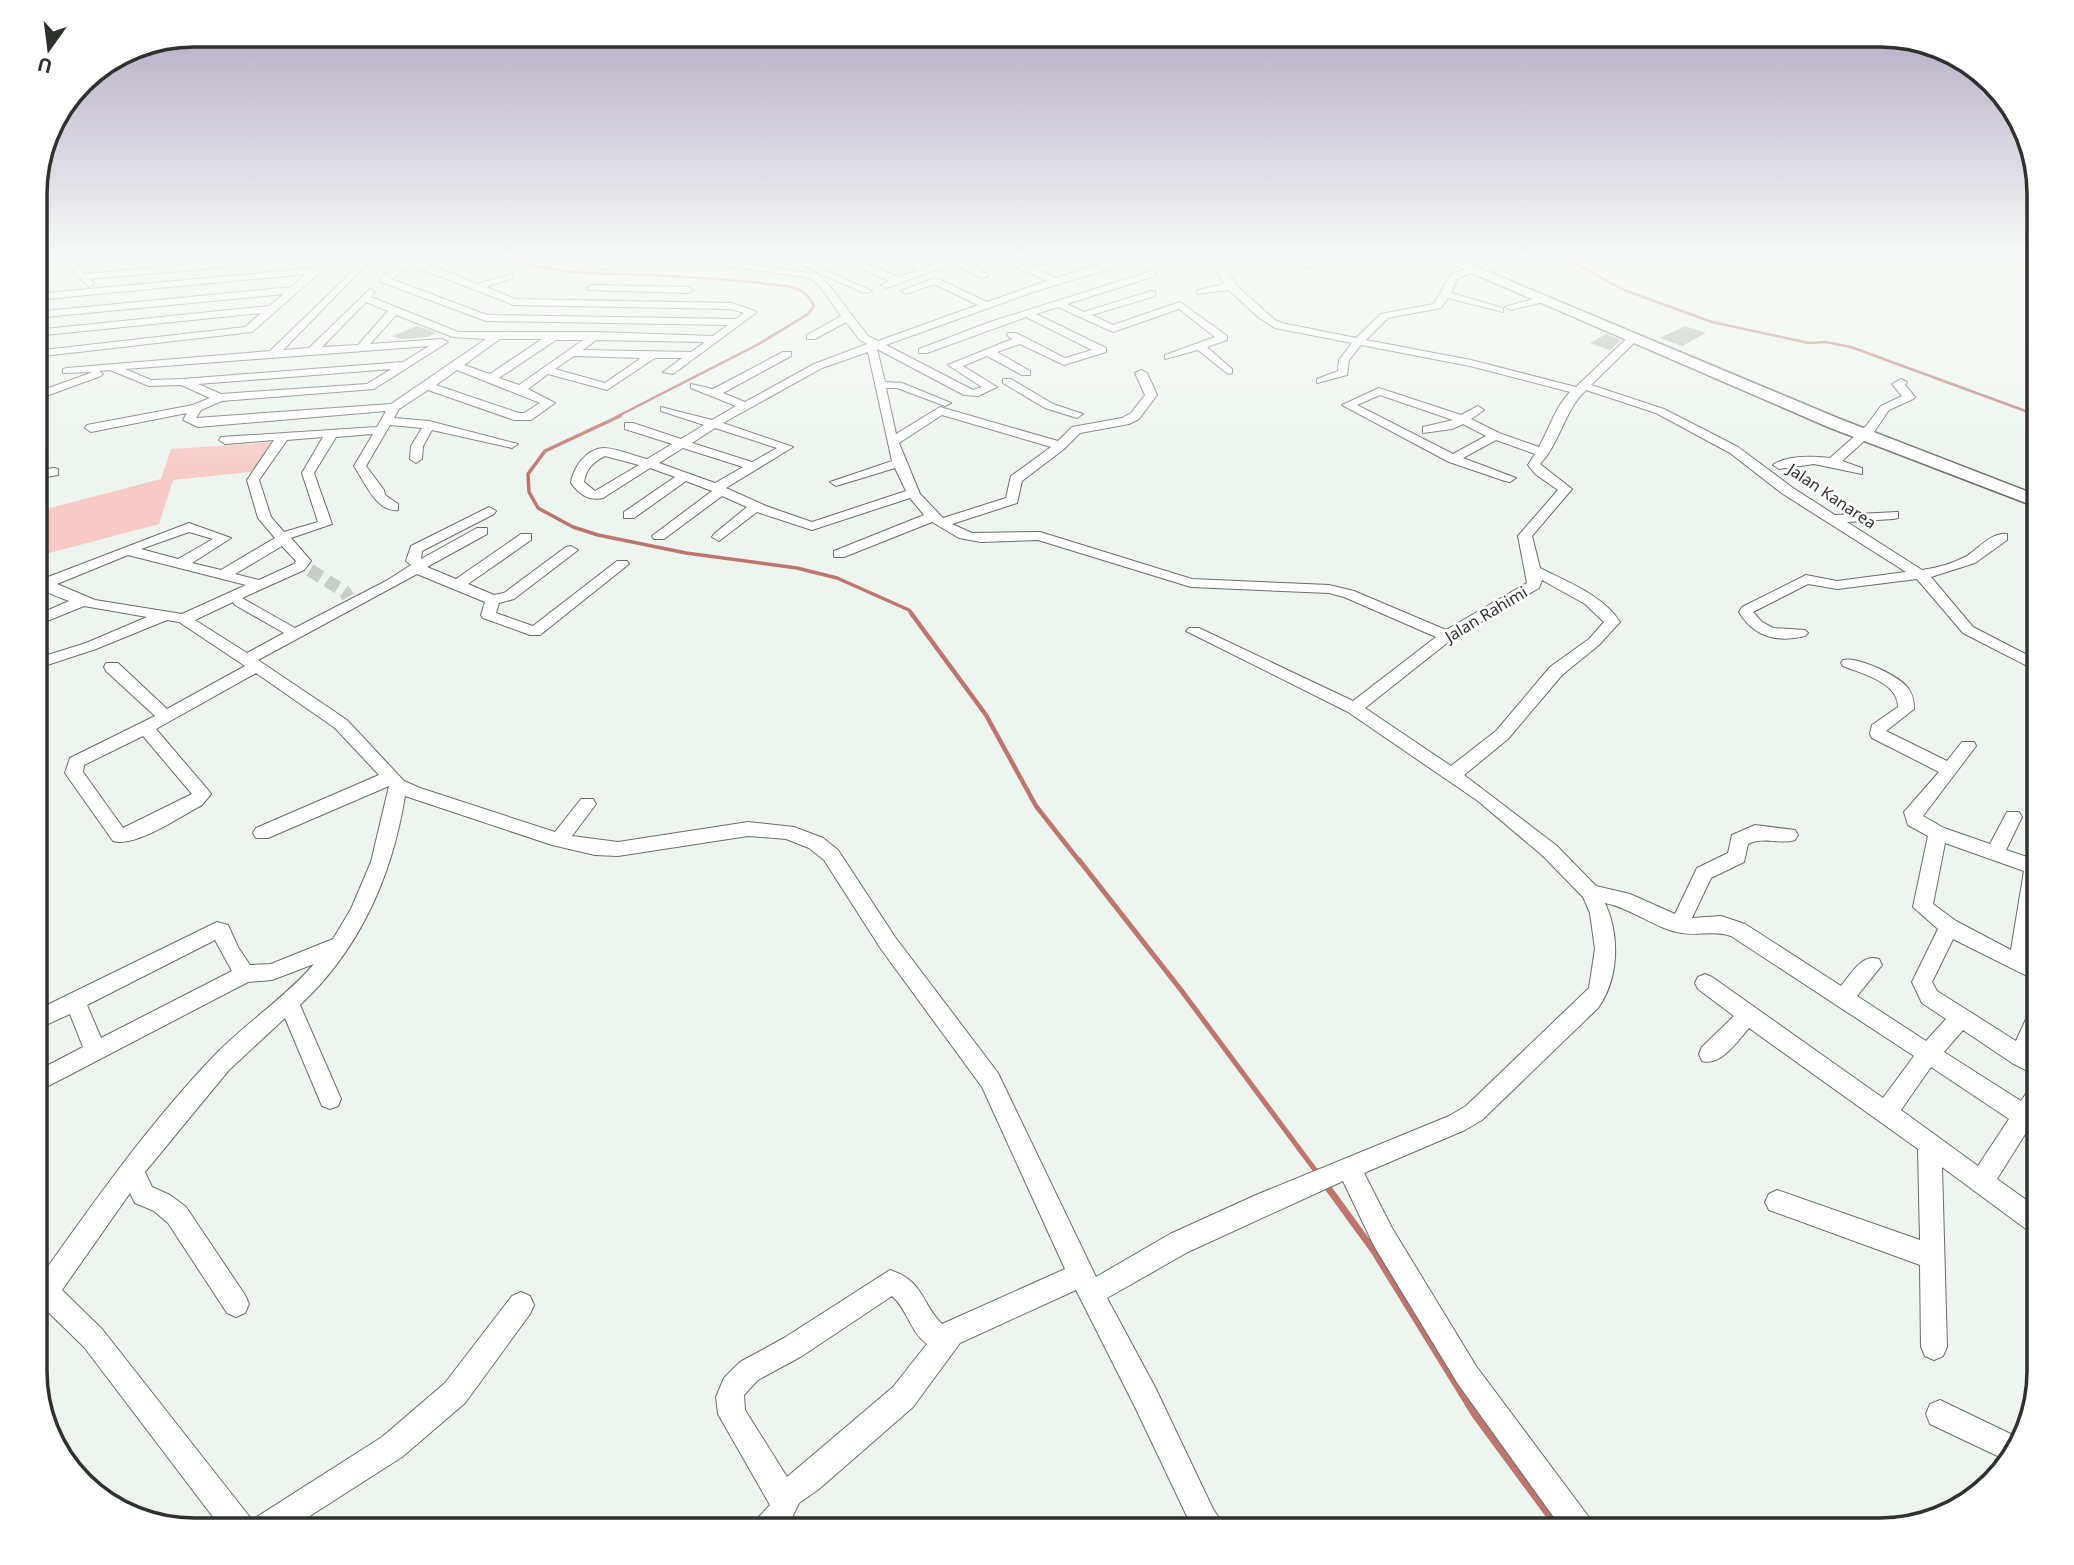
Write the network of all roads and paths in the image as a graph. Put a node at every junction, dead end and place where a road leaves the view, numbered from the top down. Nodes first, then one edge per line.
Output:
1 (135, 333) edge
2 (226, 333) edge
3 (294, 333) edge
4 (330, 333) edge
5 (374, 333) edge
6 (452, 333) edge
7 (460, 333) edge
8 (599, 333) edge
9 (722, 333) edge
10 (818, 333) edge
11 (860, 333) edge
12 (907, 333) edge
13 (970, 333) edge
14 (1009, 333) edge
15 (1067, 333) edge
16 (1217, 333) edge
17 (1311, 333) edge
18 (1367, 333) edge
19 (1618, 333) edge
20 (457, 335) junction
21 (498, 335) junction
22 (554, 335) junction
23 (595, 336) junction
24 (811, 337) dead end
25 (715, 338) junction
26 (1632, 339) junction
27 (1020, 340) junction
28 (1359, 341) junction
29 (443, 342) junction
30 (126, 344) junction
31 (873, 345) junction
32 (1198, 345) junction
33 (361, 348) junction
34 (312, 351) junction
35 (923, 351) dead end
36 (988, 352) junction
37 (48, 353) edge
38 (571, 353) junction
39 (787, 354) dead end
40 (272, 355) junction
41 (652, 355) junction
42 (694, 355) junction
43 (1169, 357) dead end
44 (407, 365) junction
45 (456, 366) junction
46 (115, 367) junction
47 (67, 371) dead end
48 (548, 371) junction
49 (1228, 371) dead end
50 (669, 372) dead end
51 (1141, 373) dead end
52 (490, 379) junction
53 (1007, 381) junction
54 (183, 382) junction
55 (1321, 382) dead end
56 (1901, 382) dead end
57 (880, 385) junction
58 (426, 386) junction
59 (695, 386) dead end
60 (991, 387) junction
61 (520, 389) junction
62 (1581, 389) junction
63 (48, 392) edge
64 (714, 393) junction
65 (219, 398) junction
66 (945, 403) dead end
67 (746, 405) junction
68 (394, 407) junction
69 (196, 408) junction
70 (665, 409) dead end
71 (1478, 410) dead end
72 (1077, 414) dead end
73 (1465, 420) junction
74 (715, 423) junction
75 (384, 425) junction
76 (429, 425) junction
77 (629, 426) dead end
78 (91, 428) dead end
79 (1427, 430) dead end
80 (332, 433) junction
81 (1864, 435) junction
82 (1495, 436) junction
83 (283, 437) junction
84 (225, 440) dead end
85 (683, 442) junction
86 (893, 442) junction
87 (512, 444) dead end
88 (1060, 446) junction
89 (1538, 458) junction
90 (416, 459) dead end
91 (1453, 459) junction
92 (1833, 462) junction
93 (647, 463) junction
94 (900, 463) junction
95 (1779, 465) dead end
96 (754, 467) junction
97 (1858, 471) dead end
98 (54, 472) dead end
99 (48, 473) edge
100 (684, 477) junction
101 (836, 482) dead end
102 (718, 490) junction
103 (913, 493) junction
104 (2027, 497) edge
105 (755, 507) junction
106 (393, 508) dead end
107 (489, 511) dead end
108 (629, 515) dead end
109 (1894, 515) dead end
110 (1833, 519) junction
111 (937, 520) junction
112 (482, 531) dead end
113 (659, 536) dead end
114 (526, 537) dead end
115 (719, 537) dead end
116 (2002, 537) dead end
117 (127, 550) junction
118 (571, 550) dead end
119 (839, 554) dead end
120 (180, 564) junction
121 (622, 564) dead end
122 (419, 566) junction
123 (1534, 571) junction
124 (222, 575) junction
125 (1921, 575) junction
126 (262, 585) junction
127 (457, 585) junction
128 (48, 587) edge
129 (48, 590) edge
130 (348, 597) dead end
131 (84, 600) junction
132 (493, 600) junction
133 (240, 602) dead end
134 (48, 616) edge
135 (175, 617) junction
136 (289, 630) junction
137 (1194, 631) dead end
138 (1800, 633) dead end
139 (1447, 636) junction
140 (48, 660) edge
141 (248, 660) junction
142 (2027, 661) edge
143 (1849, 663) dead end
144 (112, 667) dead end
145 (1354, 708) junction
146 (165, 716) junction
147 (145, 728) junction
148 (1968, 746) dead end
149 (1948, 769) junction
150 (1452, 775) junction
151 (395, 781) junction
152 (587, 804) dead end
153 (2013, 817) dead end
154 (262, 833) dead end
155 (1938, 833) junction
156 (1790, 835) dead end
157 (559, 839) junction
158 (1995, 853) junction
159 (2027, 864) edge
160 (1590, 892) junction
161 (1679, 925) junction
162 (1949, 927) junction
163 (2027, 936) edge
164 (339, 944) junction
165 (2019, 961) junction
166 (1872, 965) dead end
167 (2027, 966) edge
168 (245, 974) junction
169 (1705, 983) dead end
170 (1842, 999) junction
171 (75, 1001) junction
172 (289, 1003) junction
173 (48, 1014) edge
174 (1748, 1014) junction
175 (1960, 1019) junction
176 (95, 1050) junction
177 (1710, 1054) dead end
178 (1927, 1055) junction
179 (2027, 1060) edge
180 (48, 1076) edge
181 (330, 1099) dead end
182 (2027, 1111) edge
183 (1886, 1112) junction
184 (2024, 1116) junction
185 (1930, 1145) junction
186 (133, 1170) junction
187 (1343, 1171) junction
188 (1980, 1182) junction
189 (1777, 1202) dead end
190 (2027, 1215) edge
191 (1932, 1257) junction
192 (48, 1279) edge
193 (1086, 1284) junction
194 (48, 1299) edge
195 (236, 1304) dead end
196 (521, 1305) dead end
197 (950, 1336) junction
198 (1934, 1347) dead end
199 (1940, 1414) dead end
200 (2006, 1446) edge
201 (783, 1497) junction
202 (232, 1518) edge
203 (281, 1518) edge
204 (776, 1518) edge
205 (1199, 1518) edge
206 (1572, 1518) edge

1 - 30 street
2 - 30 street
3 - 40 street
4 - 34 street
5 - 33 street
6 - 20 street
7 - 20 street
8 - 23 street
9 - 25 street
10 - 24 street
11 - 31 street
12 - 31 street
13 - 35 street
14 - 27 street
15 - 27 street
16 - 32 street
17 - 28 street, Jalan Kanarea
18 - 28 street
19 - 26 street
20 - 21 street
20 - 29 street
21 - 22 street
21 - 45 street
22 - 23 street
22 - 52 street
23 - 25 street
23 - 38 street
25 - 42 street
26 - 62 street
26 - 81 street
27 - 36 street
28 - 55 street
28 - 62 street, Jalan Kanarea
29 - 33 street
29 - 44 street
30 - 37 street
31 - 57 street
31 - 60 street
31 - 67 street
32 - 43 street
32 - 49 street
33 - 34 street
34 - 40 street
36 - 53 street
36 - 60 street
38 - 41 street
38 - 48 street
39 - 64 street
40 - 46 street
41 - 42 street
41 - 48 street
42 - 50 street
44 - 54 street
44 - 65 street
45 - 52 street
45 - 58 street
46 - 47 street
46 - 54 street
46 - 63 street
48 - 61 street
51 - 88 street
52 - 61 street
53 - 60 street
53 - 72 street
54 - 65 street
56 - 81 street
57 - 66 street
57 - 86 street
58 - 61 street
58 - 68 street
59 - 64 street
62 - 89 street
62 - 110 street, Jalan Kanarea
64 - 67 street
65 - 69 street
67 - 74 street
68 - 69 street
68 - 75 street
69 - 78 street
70 - 74 street
71 - 73 street
73 - 79 street
73 - 82 street
73 - 91 street
74 - 85 street
74 - 96 street
75 - 76 street
75 - 80 street
75 - 106 street
76 - 87 street
76 - 90 street
77 - 85 street
80 - 83 street
80 - 83 street
81 - 92 street
81 - 104 street
82 - 89 street
82 - 91 street
83 - 84 street
85 - 93 street
85 - 96 street
86 - 88 street
86 - 94 street
88 - 111 street
89 - 91 street
89 - 123 street, Jalan Rahimi
92 - 95 street
92 - 97 street
93 - 93 street
93 - 100 street
94 - 101 street
94 - 103 street
96 - 102 street
98 - 99 street
100 - 102 street
100 - 108 street
102 - 105 street
102 - 113 street
103 - 105 street
103 - 111 street
105 - 115 street
107 - 122 street
109 - 110 street
110 - 125 street, Jalan Kanarea
111 - 119 street
111 - 139 street
112 - 122 street
114 - 127 street
116 - 125 street
117 - 120 street
117 - 120 street
117 - 128 street
118 - 132 street
120 - 124 street
121 - 132 street
122 - 127 street
122 - 141 street
123 - 139 street, Jalan Rahimi
123 - 150 street
124 - 126 street
124 - 126 street
125 - 138 street
125 - 142 street, Jalan Kanarea
126 - 135 street
127 - 132 street
129 - 131 street
130 - 136 street
131 - 134 street
131 - 135 street
133 - 136 street
135 - 140 street
135 - 141 street
136 - 141 street
137 - 145 street
139 - 145 street, Jalan Rahimi
141 - 146 street
141 - 151 street
143 - 149 street
144 - 146 street
145 - 150 street
146 - 147 street
147 - 147 street
148 - 149 street
149 - 155 street
150 - 160 street
151 - 154 street
151 - 157 street
151 - 164 street
152 - 157 street
153 - 158 street
155 - 158 street
155 - 162 street
156 - 161 street
157 - 193 street
158 - 159 street
160 - 161 street
160 - 187 street
161 - 170 street
162 - 165 street
162 - 175 street
163 - 165 street
164 - 168 street
164 - 172 street
165 - 167 street
166 - 170 street
168 - 171 street
168 - 176 street
169 - 174 street
170 - 178 street
171 - 173 street
171 - 176 street
172 - 181 street
172 - 186 street
174 - 177 street
174 - 183 street
175 - 178 street
175 - 179 street
176 - 180 street
178 - 183 street
178 - 184 street
182 - 184 street
183 - 185 street
184 - 188 street
185 - 188 street
185 - 191 street
186 - 192 street
186 - 195 street
187 - 193 street
187 - 206 street
188 - 190 street
189 - 191 street
191 - 198 street
193 - 197 street
193 - 205 street
194 - 202 street
196 - 203 street
197 - 201 street
197 - 201 street
199 - 200 street
201 - 204 street

